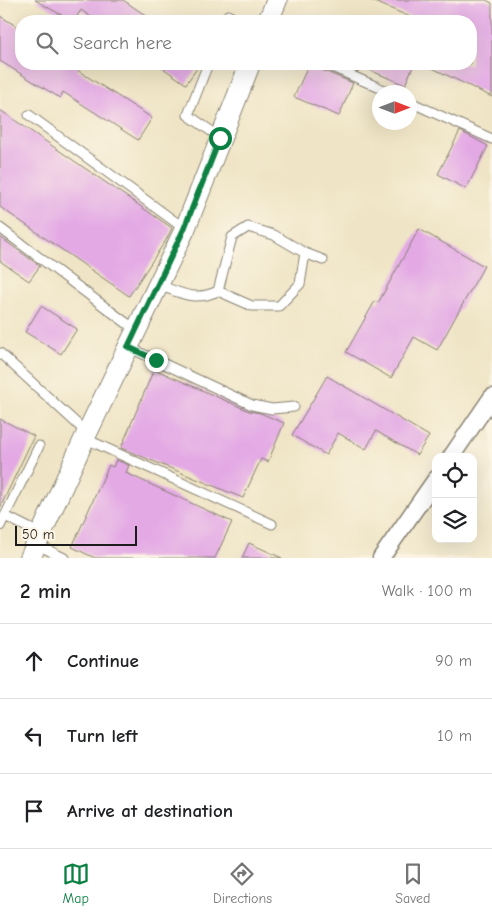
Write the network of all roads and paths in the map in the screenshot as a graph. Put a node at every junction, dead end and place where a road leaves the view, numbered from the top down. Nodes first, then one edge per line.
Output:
1 (277, 0) edge
2 (271, 15) edge
3 (206, 70) edge
4 (248, 70) edge
5 (339, 70) edge
6 (373, 85) edge
7 (417, 105) edge
8 (29, 114) dead end
9 (220, 138) junction
10 (492, 138) edge
11 (0, 228) edge
12 (184, 229) junction
13 (306, 253) junction
14 (323, 260) dead end
15 (158, 285) junction
16 (218, 290) junction
17 (132, 338) junction
18 (0, 353) edge
19 (492, 397) edge
20 (294, 407) dead end
21 (85, 436) junction
22 (39, 446) dead end
23 (454, 453) edge
24 (432, 485) edge
25 (5, 516) junction
26 (272, 524) dead end
27 (0, 526) edge
28 (36, 546) edge
29 (64, 558) edge
30 (381, 558) edge

1 - 2 street
3 - 9 lane
4 - 9 street
5 - 6 lane
7 - 10 lane
8 - 12 lane
9 - 12 street
11 - 17 lane
12 - 15 street
13 - 14 lane
13 - 16 lane
13 - 16 lane
15 - 16 lane
15 - 17 street
17 - 20 lane
17 - 21 street
18 - 21 lane
19 - 23 street
21 - 26 lane
21 - 28 street
22 - 25 lane
24 - 30 street
25 - 27 lane
25 - 28 lane
28 - 29 lane

